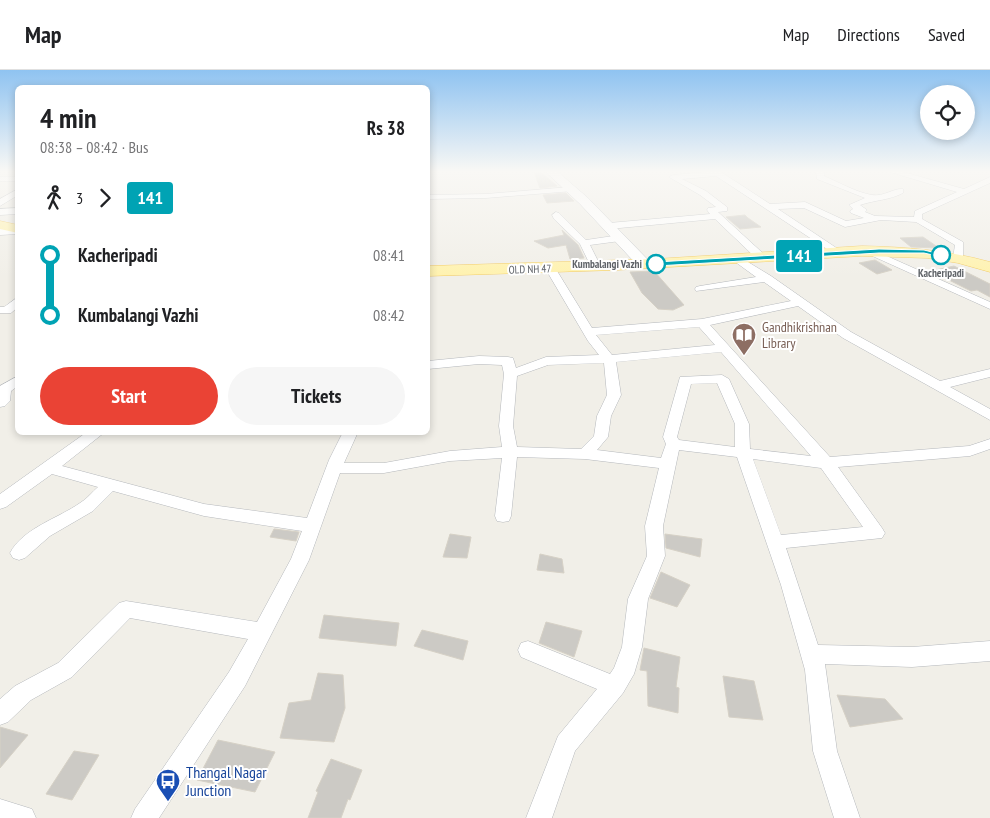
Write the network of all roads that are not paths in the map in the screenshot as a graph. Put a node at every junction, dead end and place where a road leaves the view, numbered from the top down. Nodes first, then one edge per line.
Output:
1 (588, 207) edge
2 (721, 207) edge
3 (770, 207) edge
4 (811, 207) edge
5 (857, 207) edge
6 (932, 207) edge
7 (15, 211) edge
8 (0, 212) edge
9 (556, 215) dead end
10 (717, 216) junction
11 (873, 218) junction
12 (918, 220) junction
13 (0, 225) edge
14 (608, 226) junction
15 (15, 229) edge
16 (15, 230) edge
17 (0, 232) edge
18 (620, 238) junction
19 (584, 243) junction
20 (871, 252) junction
21 (839, 253) junction
22 (762, 258) junction
23 (958, 258) junction
24 (738, 259) junction
25 (986, 264) edge
26 (645, 265) junction
27 (596, 266) junction
28 (550, 268) junction
29 (430, 272) edge
30 (767, 278) junction
31 (700, 289) dead end
32 (802, 302) junction
33 (15, 303) edge
34 (990, 306) edge
35 (6, 313) edge
36 (702, 322) junction
37 (589, 332) junction
38 (725, 348) junction
39 (609, 359) junction
40 (430, 365) edge
41 (990, 373) edge
42 (511, 374) junction
43 (15, 382) edge
44 (938, 386) junction
45 (0, 403) edge
46 (990, 415) edge
47 (94, 435) edge
48 (350, 435) edge
49 (673, 444) junction
50 (990, 444) edge
51 (510, 452) junction
52 (743, 453) junction
53 (585, 454) junction
54 (826, 463) junction
55 (667, 464) junction
56 (51, 468) junction
57 (334, 468) junction
58 (110, 484) junction
59 (0, 503) edge
60 (502, 516) dead end
61 (313, 526) junction
62 (774, 542) junction
63 (19, 553) dead end
64 (262, 632) junction
65 (528, 650) dead end
66 (990, 651) edge
67 (810, 654) junction
68 (614, 686) junction
69 (0, 714) edge
70 (0, 812) edge
71 (22, 818) edge
72 (144, 818) edge
73 (539, 818) edge
74 (847, 818) edge

1 - 14 main road
2 - 10 street
3 - 21 street
4 - 11 street
5 - 11 street
6 - 12 street
7 - 8 street
9 - 19 street
10 - 14 street
10 - 22 street
11 - 12 street
12 - 23 street
13 - 15 main road
14 - 18 main road
16 - 17 street
18 - 19 street
18 - 26 main road
19 - 27 street
20 - 21 main road, OLD NH 47
20 - 23 main road, OLD NH 47
20 - 34 street
21 - 22 main road, OLD NH 47
22 - 24 main road, OLD NH 47
23 - 25 main road, OLD NH 47
24 - 26 main road, OLD NH 47
24 - 30 street
26 - 27 main road, OLD NH 47
27 - 28 main road, OLD NH 47
28 - 29 main road, OLD NH 47
28 - 37 street
30 - 31 street
30 - 32 street
32 - 36 street
32 - 44 street
33 - 35 street
36 - 37 street
36 - 38 street
37 - 39 street
38 - 39 street
38 - 54 street
39 - 42 street
39 - 53 street
40 - 42 street
41 - 44 street
42 - 51 street
43 - 45 street
44 - 46 street
47 - 56 street
48 - 57 street
49 - 52 street
49 - 52 street
49 - 55 street
50 - 54 street
51 - 53 street
51 - 57 street
51 - 60 street
52 - 54 street
52 - 62 street
53 - 55 street
54 - 62 street
55 - 68 street
56 - 58 street
56 - 59 street
57 - 61 street
58 - 61 street
58 - 63 street
61 - 64 street
62 - 67 street
64 - 69 street
64 - 72 street
65 - 68 street
66 - 67 street
67 - 74 street
68 - 73 street
70 - 71 street

